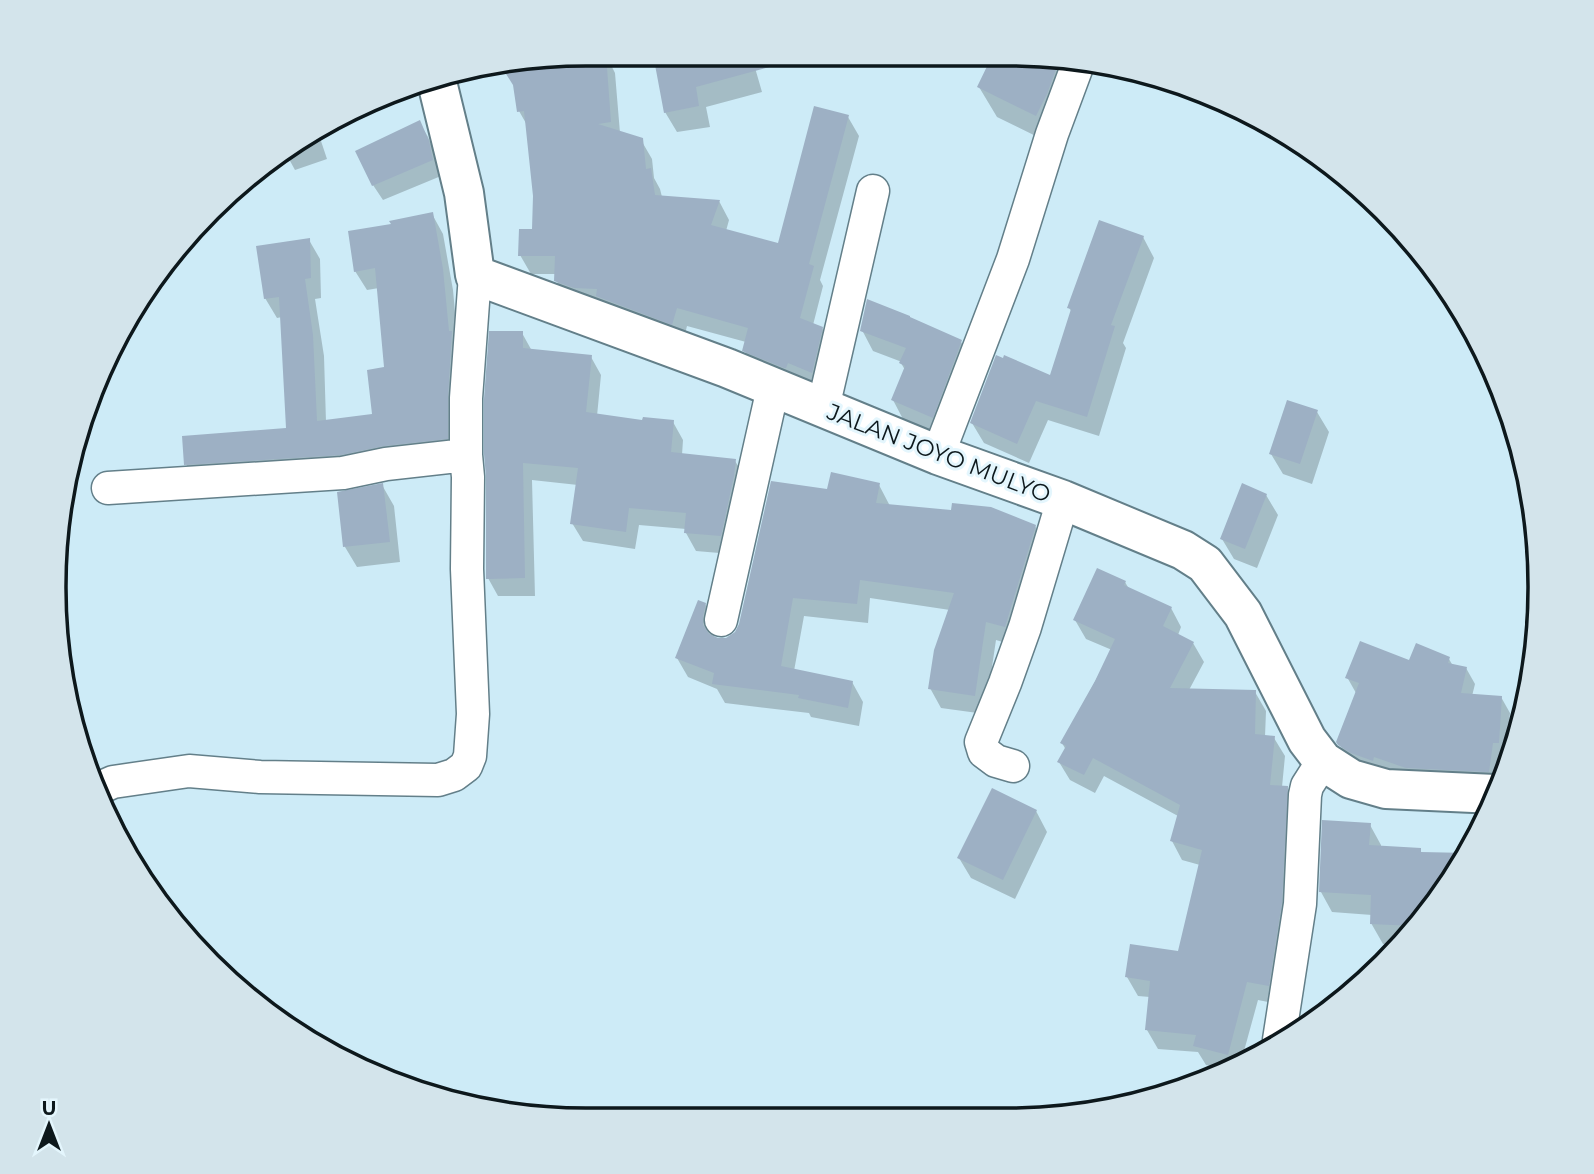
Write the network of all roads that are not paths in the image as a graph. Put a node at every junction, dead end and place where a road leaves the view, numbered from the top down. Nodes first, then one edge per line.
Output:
1 (1075, 71) edge
2 (438, 88) edge
3 (873, 191) dead end
4 (475, 275) junction
5 (773, 388) junction
6 (823, 408) junction
7 (467, 455) junction
8 (938, 455) junction
9 (108, 488) dead end
10 (1063, 500) junction
11 (721, 620) dead end
12 (1323, 761) junction
13 (1013, 766) dead end
14 (106, 785) edge
15 (1485, 793) edge
16 (1281, 1030) edge

1 - 8 street
2 - 4 main road
3 - 6 street
4 - 5 main road, JALAN JOYO MULYO
4 - 7 street
5 - 6 main road, JALAN JOYO MULYO
5 - 11 street
6 - 8 main road, JALAN JOYO MULYO
7 - 9 street
7 - 14 street
8 - 10 main road, JALAN JOYO MULYO
10 - 12 main road, JALAN JOYO MULYO
10 - 13 street
12 - 15 main road, JALAN JOYO MULYO
12 - 16 street

